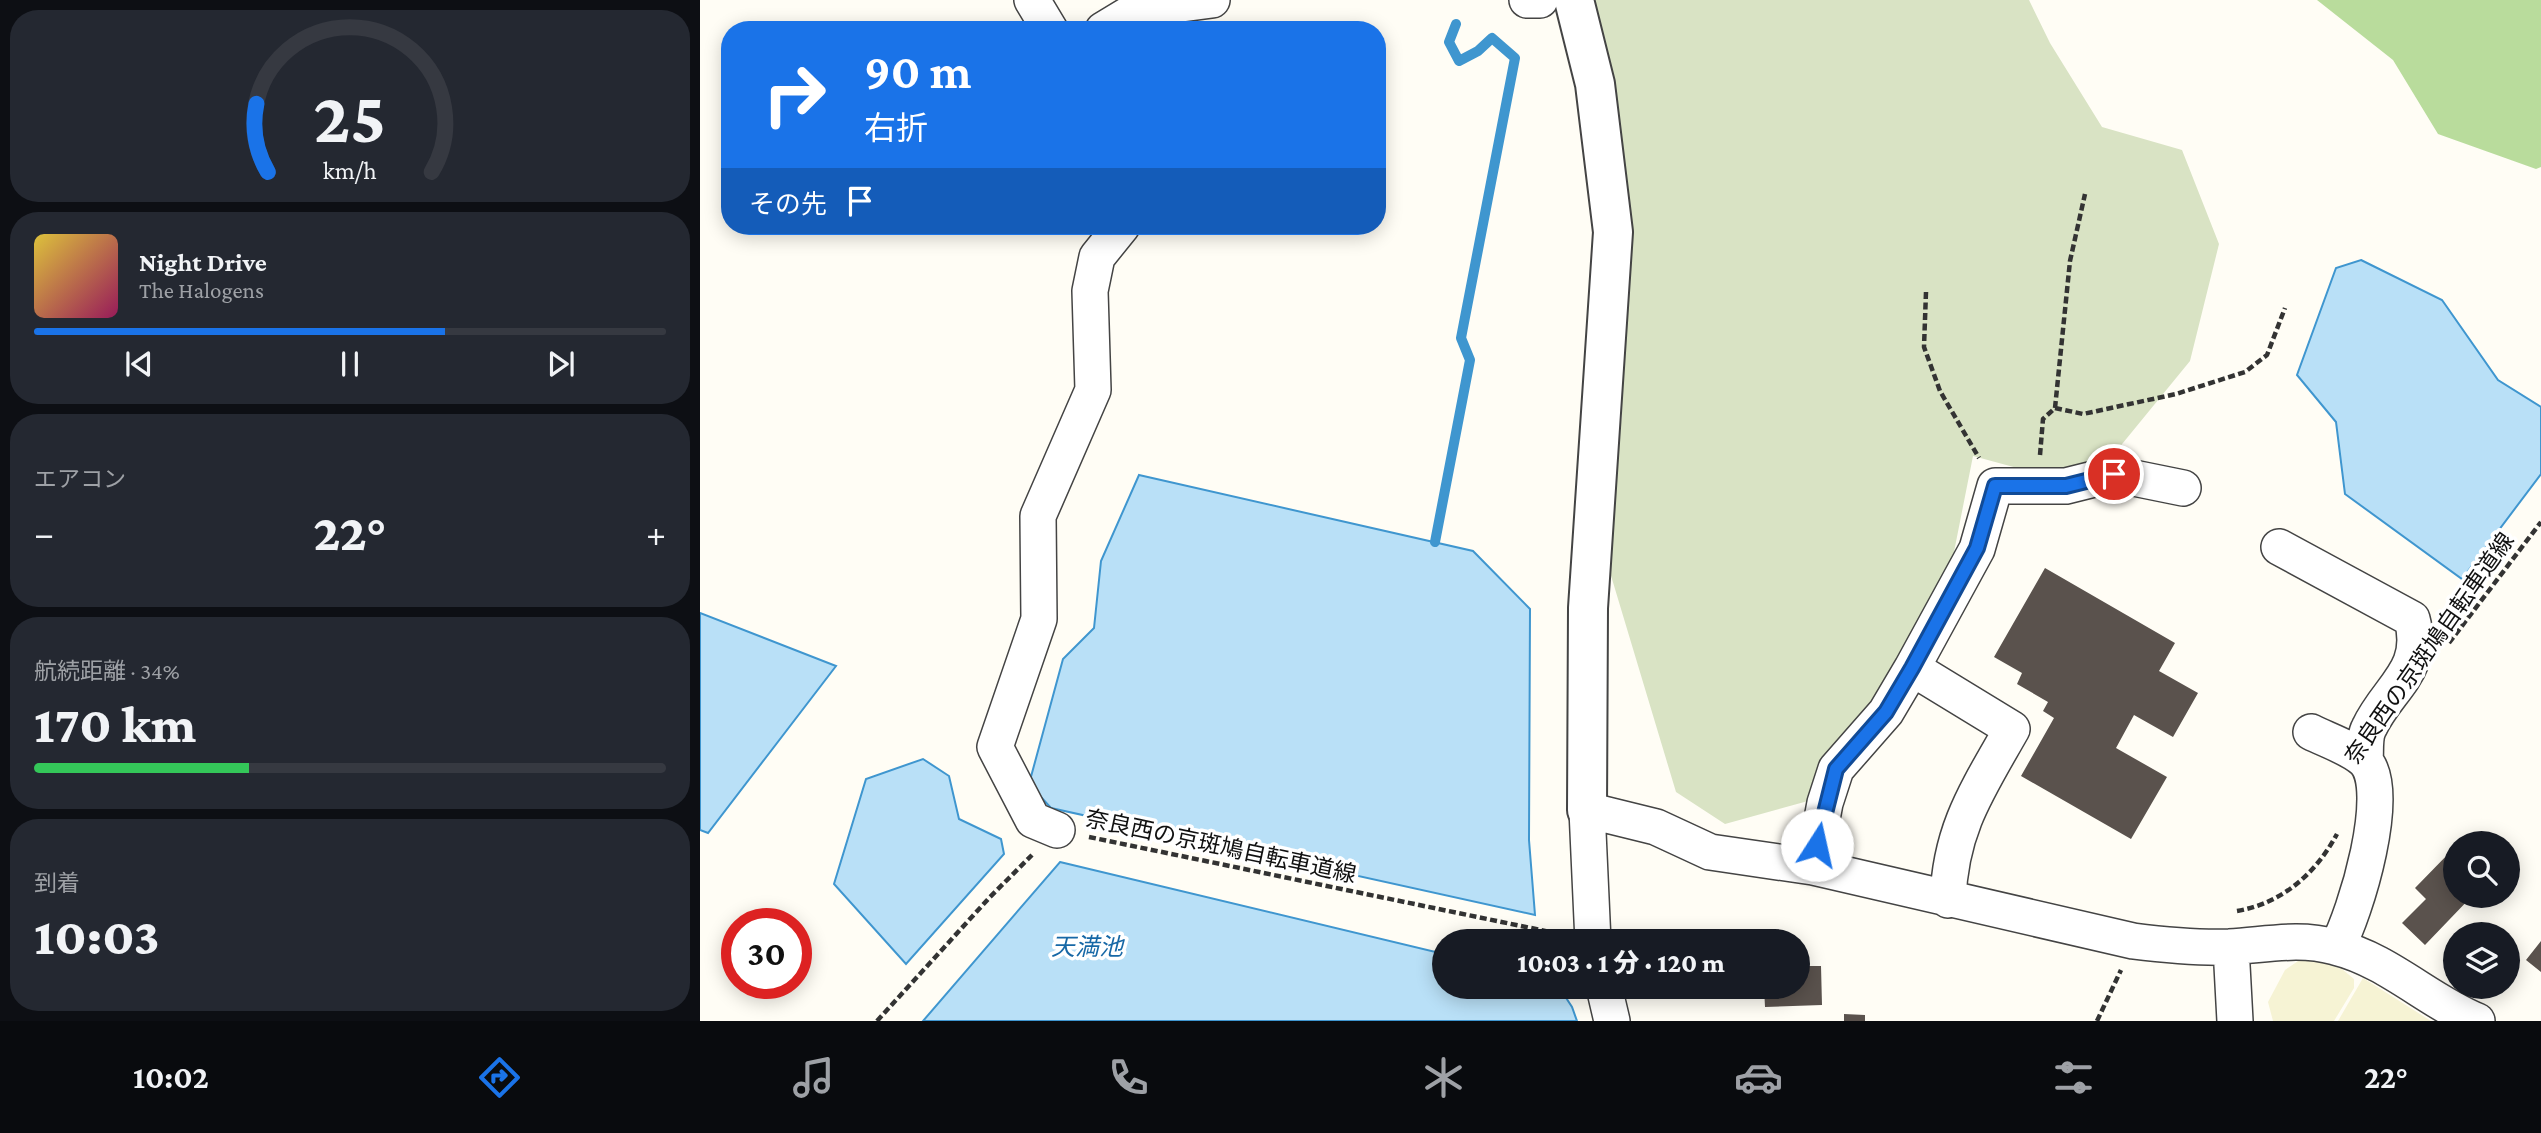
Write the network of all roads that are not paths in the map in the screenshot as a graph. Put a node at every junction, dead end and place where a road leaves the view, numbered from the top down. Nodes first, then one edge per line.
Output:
1 (1032, 0) edge
2 (1212, 0) edge
3 (1527, 0) edge
4 (1540, 0) edge
5 (1574, 0) edge
6 (1045, 21) edge
7 (1118, 21) edge
8 (1115, 235) edge
9 (2183, 488) dead end
10 (2279, 547) dead end
11 (1912, 668) junction
12 (2311, 732) dead end
13 (2365, 761) junction
14 (1587, 810) junction
15 (1058, 830) road end
16 (1814, 867) junction
17 (1948, 900) junction
18 (1592, 929) edge
19 (2231, 947) junction
20 (2337, 947) junction
21 (1607, 999) edge
22 (1612, 1021) edge
23 (2235, 1021) edge
24 (2477, 1021) edge

1 - 6 street
2 - 7 street
3 - 4 street
5 - 14 street
8 - 15 street
9 - 11 street
10 - 13 street
11 - 16 street
11 - 17 street
12 - 13 street
13 - 20 street
14 - 16 street
14 - 18 street
16 - 17 street
17 - 19 street
19 - 20 street
19 - 23 street
20 - 24 street
21 - 22 street

